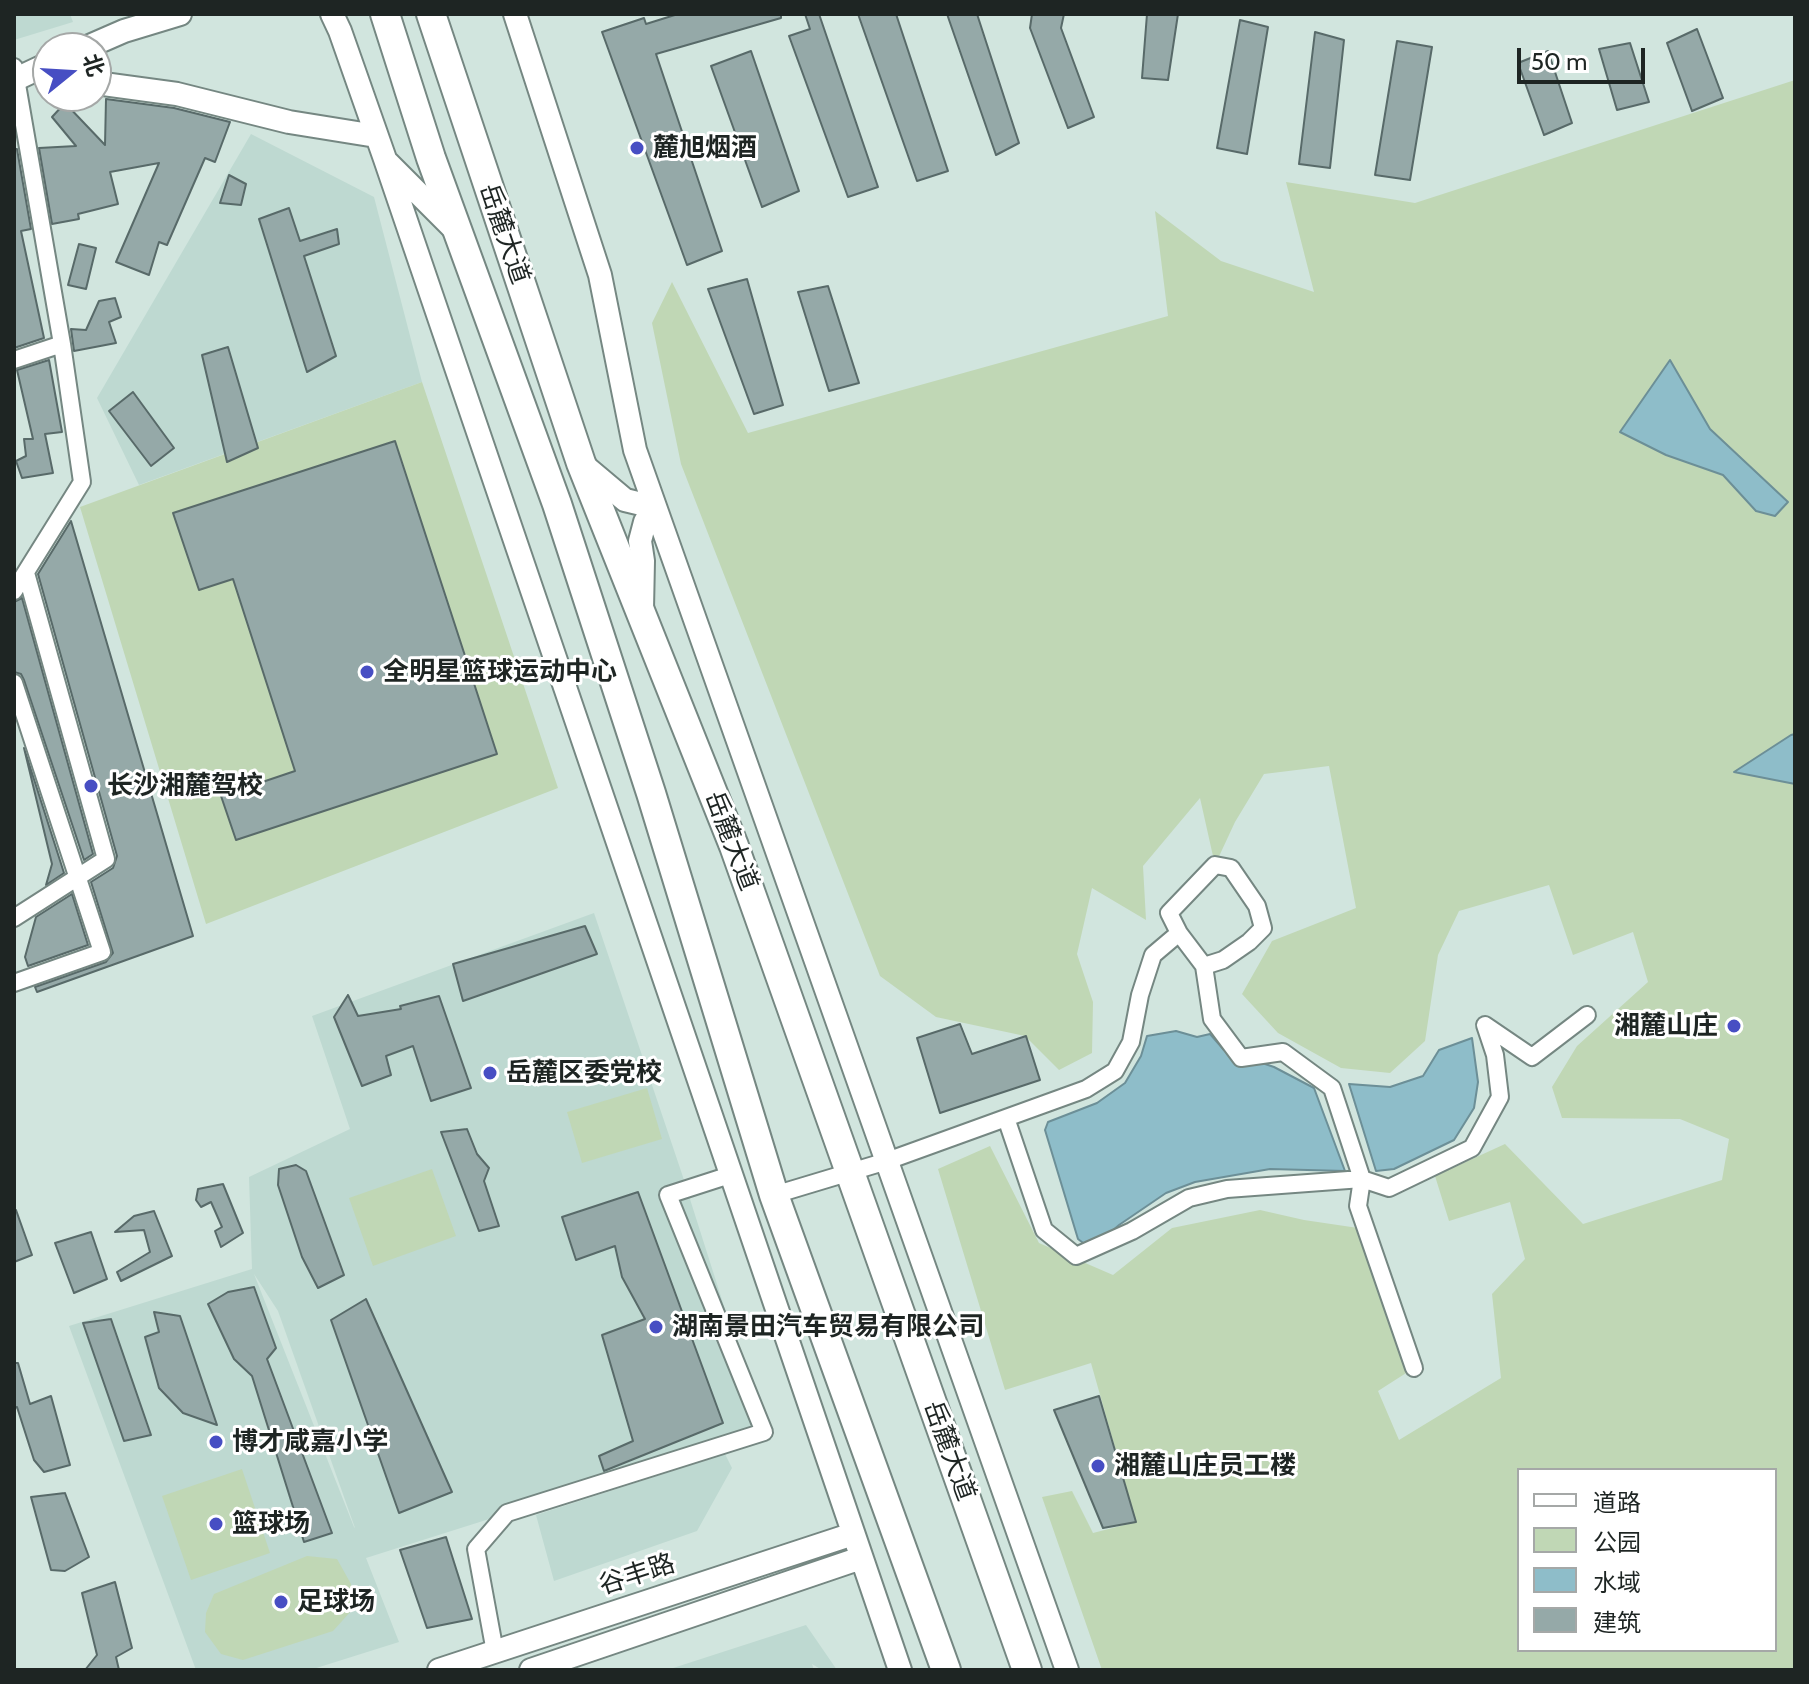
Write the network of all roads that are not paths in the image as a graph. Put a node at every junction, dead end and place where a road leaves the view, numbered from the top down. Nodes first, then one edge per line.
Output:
1 (180, 14) edge
2 (385, 14) edge
3 (431, 14) edge
4 (515, 14) edge
5 (336, 20) edge
6 (112, 36) edge
7 (15, 74) edge
8 (112, 85) edge
9 (376, 136) junction
10 (385, 159) junction
11 (459, 234) junction
12 (62, 344) junction
13 (14, 360) edge
14 (581, 463) junction
15 (654, 507) junction
16 (26, 573) junction
17 (14, 591) edge
18 (642, 618) junction
19 (14, 683) edge
20 (79, 876) junction
21 (14, 918) edge
22 (1179, 933) junction
23 (1204, 966) junction
24 (14, 983) edge
25 (1587, 1015) dead end
26 (1006, 1118) junction
27 (887, 1161) junction
28 (850, 1172) junction
29 (730, 1175) junction
30 (1362, 1179) junction
31 (774, 1195) junction
32 (1414, 1368) dead end
33 (853, 1534) junction
34 (861, 1558) junction
35 (495, 1652) junction
36 (439, 1670) edge
37 (531, 1670) edge
38 (900, 1670) edge
39 (946, 1670) edge
40 (1027, 1670) edge
41 (1067, 1670) edge

1 - 6 street
2 - 11 highway, 岳麓大道
3 - 14 highway, 岳麓大道
4 - 15 street
5 - 9 street
7 - 12 street
8 - 9 street
9 - 10 street
10 - 11 street
10 - 29 street
11 - 31 highway, 岳麓大道
12 - 13 street
12 - 16 street
14 - 15 street
14 - 18 highway, 岳麓大道
15 - 18 street
15 - 27 street
16 - 17 street
16 - 20 street
18 - 28 highway, 岳麓大道
19 - 20 street
20 - 21 street
20 - 24 street
22 - 23 street
22 - 23 street
22 - 26 street
23 - 30 street
25 - 30 street
26 - 27 street
26 - 30 street
27 - 28 street
27 - 41 street
28 - 31 street
28 - 40 highway, 岳麓大道
29 - 33 street
29 - 35 street
30 - 32 street
31 - 39 highway, 岳麓大道
33 - 34 street
33 - 35 street, 谷丰路
34 - 37 street
34 - 38 street
35 - 36 street, 谷丰路

